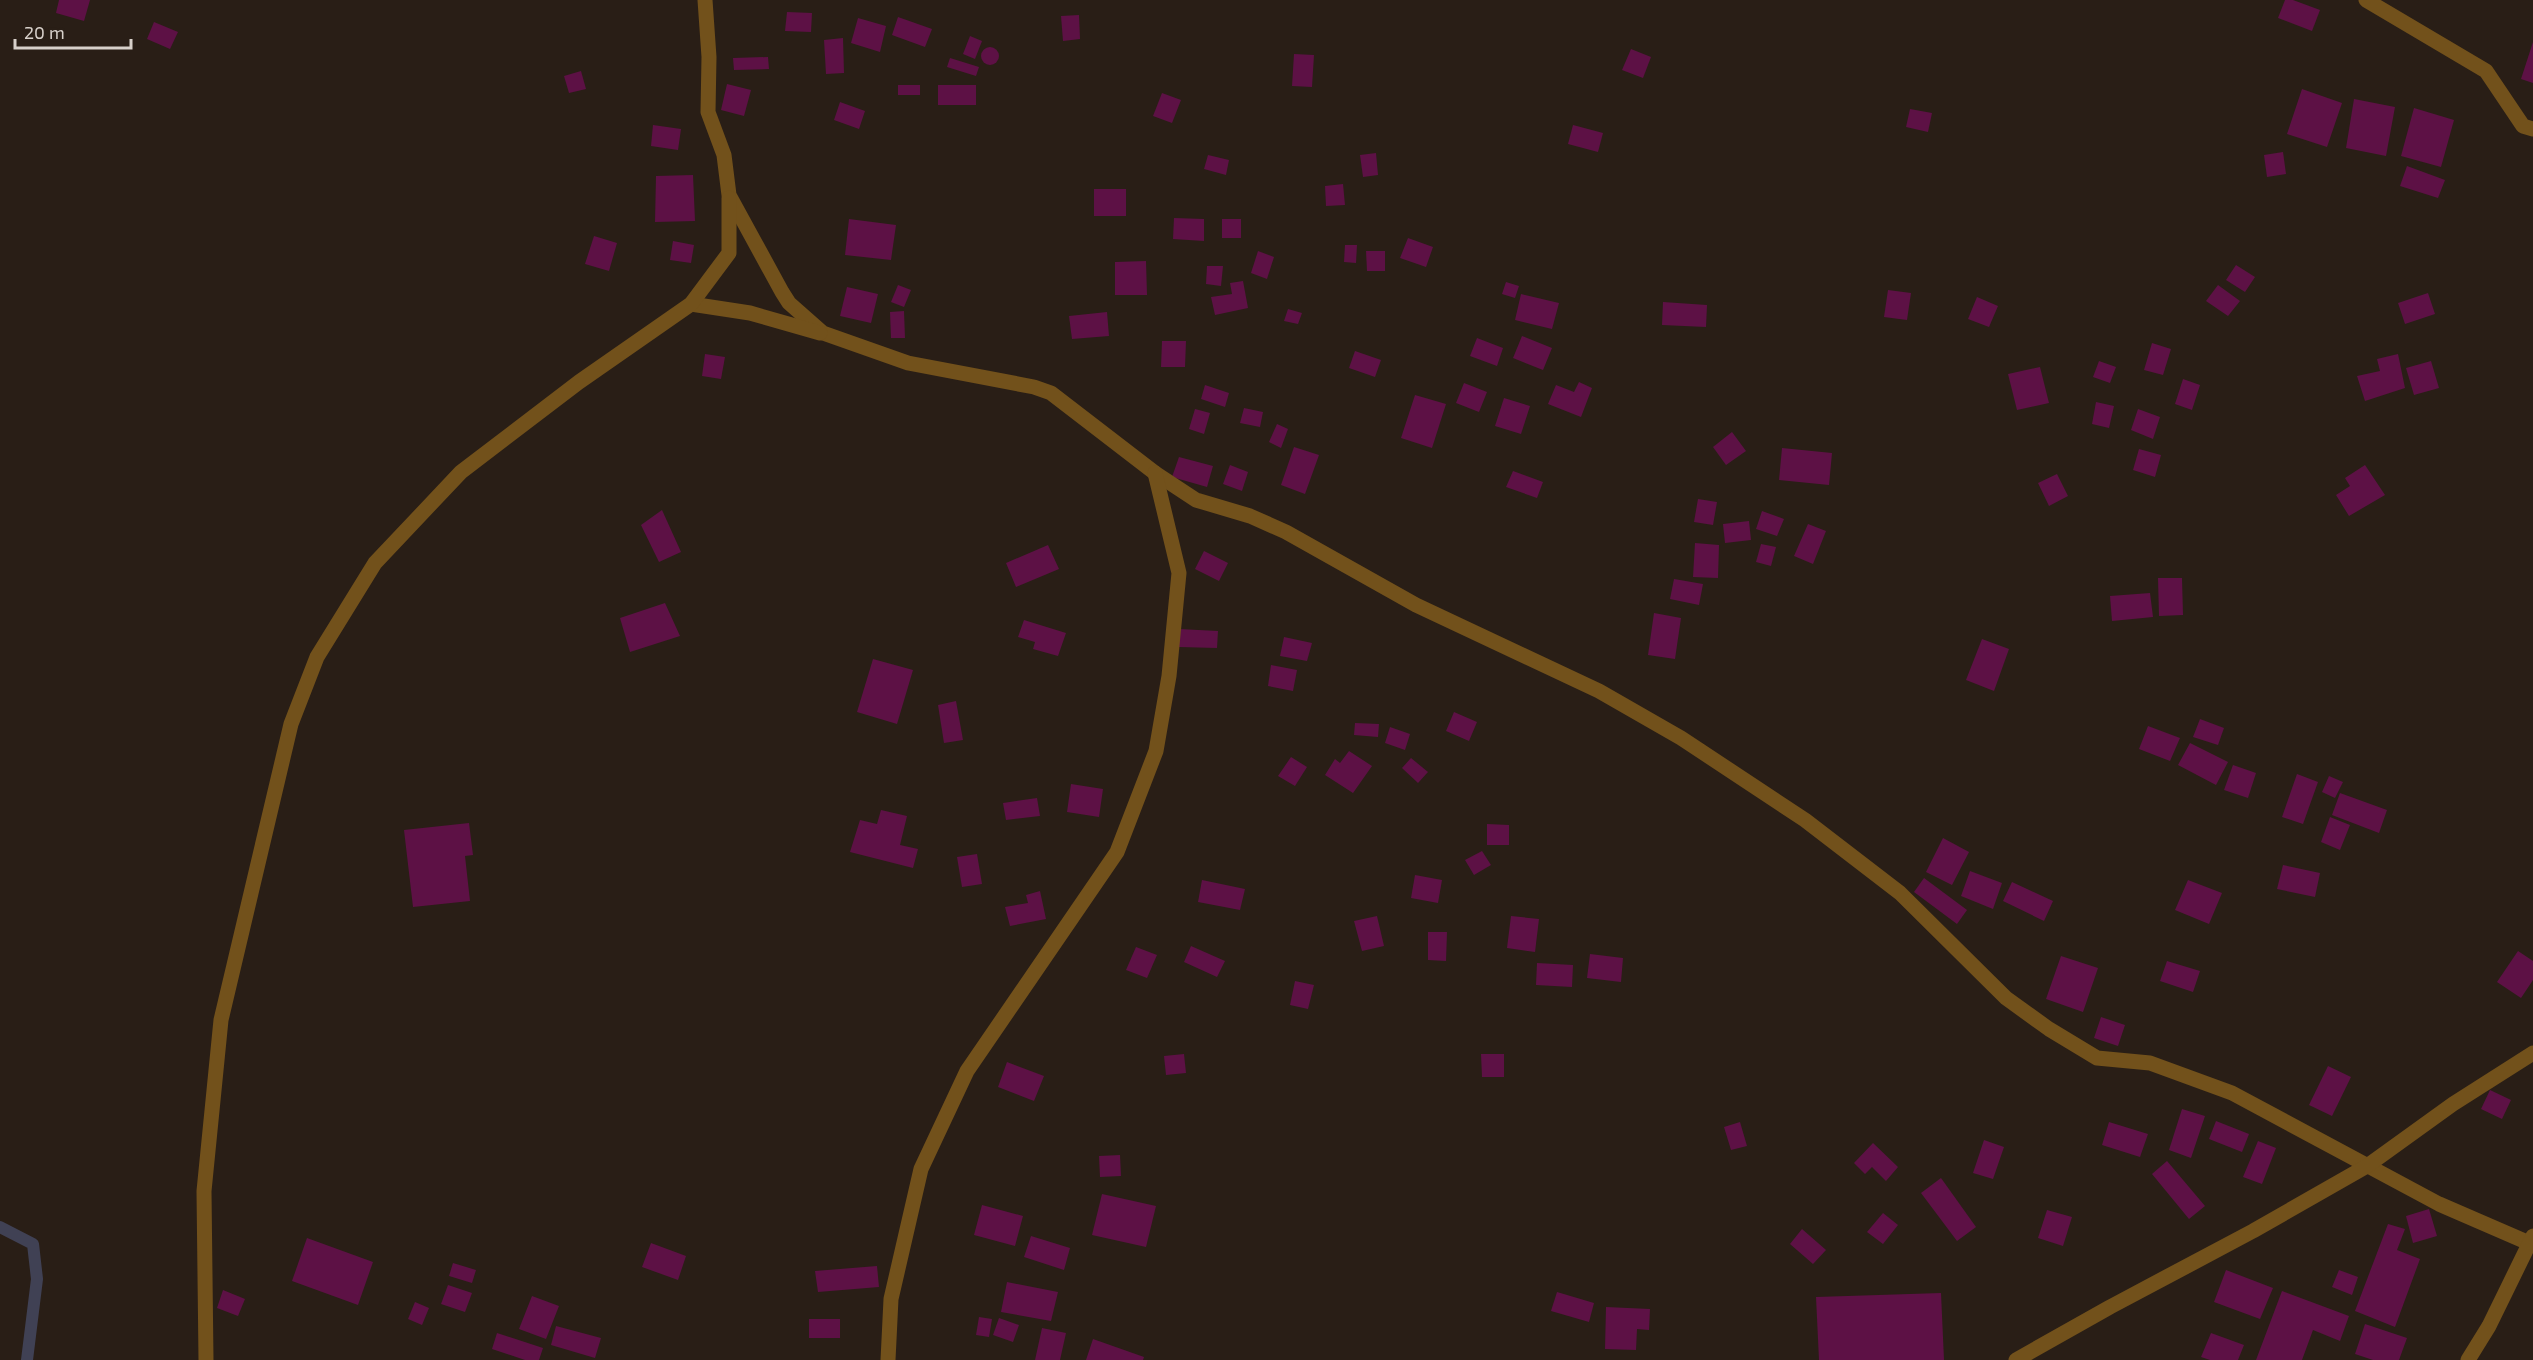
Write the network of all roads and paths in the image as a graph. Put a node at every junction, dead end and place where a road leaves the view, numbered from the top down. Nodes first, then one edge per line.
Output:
1 (705, 0) edge
2 (2366, 0) edge
3 (2533, 129) edge
4 (729, 195) junction
5 (691, 304) junction
6 (823, 333) junction
7 (1155, 473) junction
8 (2533, 1053) edge
9 (2367, 1166) junction
10 (2531, 1240) edge
11 (206, 1360) edge
12 (888, 1360) edge
13 (2016, 1360) edge
14 (2468, 1360) edge

1 - 4 street
2 - 3 street
4 - 5 street
4 - 6 street
5 - 6 street
5 - 11 street
6 - 7 street
7 - 9 street
7 - 12 street
8 - 9 street
9 - 10 street
9 - 13 street
10 - 14 street

